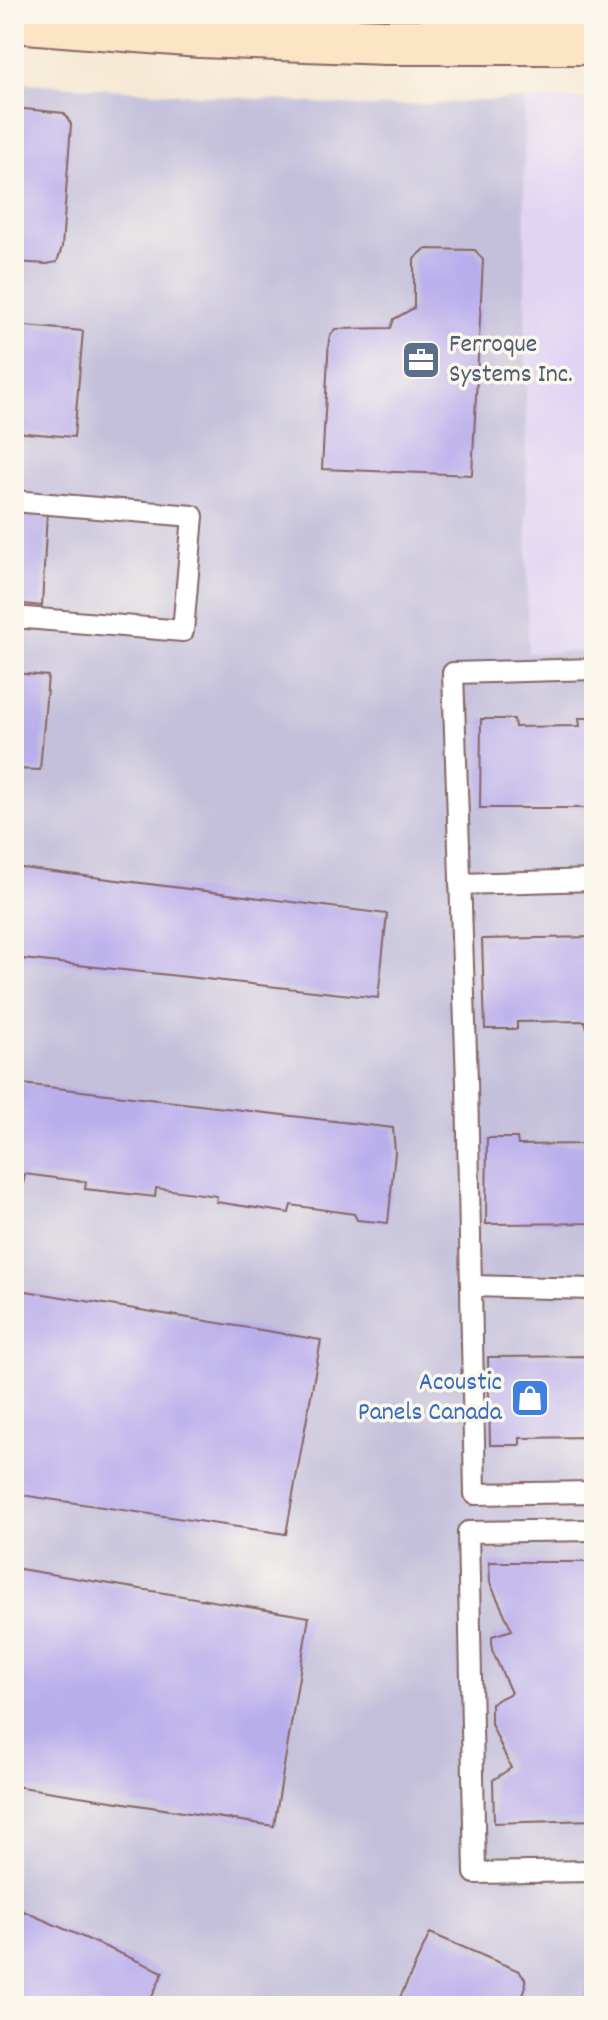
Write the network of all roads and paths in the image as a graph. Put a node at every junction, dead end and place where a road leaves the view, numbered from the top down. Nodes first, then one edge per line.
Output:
1 (14, 20) edge
2 (201, 24) edge
3 (594, 42) edge
4 (14, 501) edge
5 (14, 617) edge
6 (594, 669) edge
7 (594, 880) edge
8 (460, 884) junction
9 (471, 1286) junction
10 (594, 1289) edge
11 (594, 1492) edge
12 (594, 1530) edge
13 (594, 1871) edge

1 - 2 street
2 - 3 street
4 - 5 lane
6 - 8 lane
7 - 8 lane
8 - 9 lane
9 - 10 lane
9 - 11 lane
12 - 13 lane

